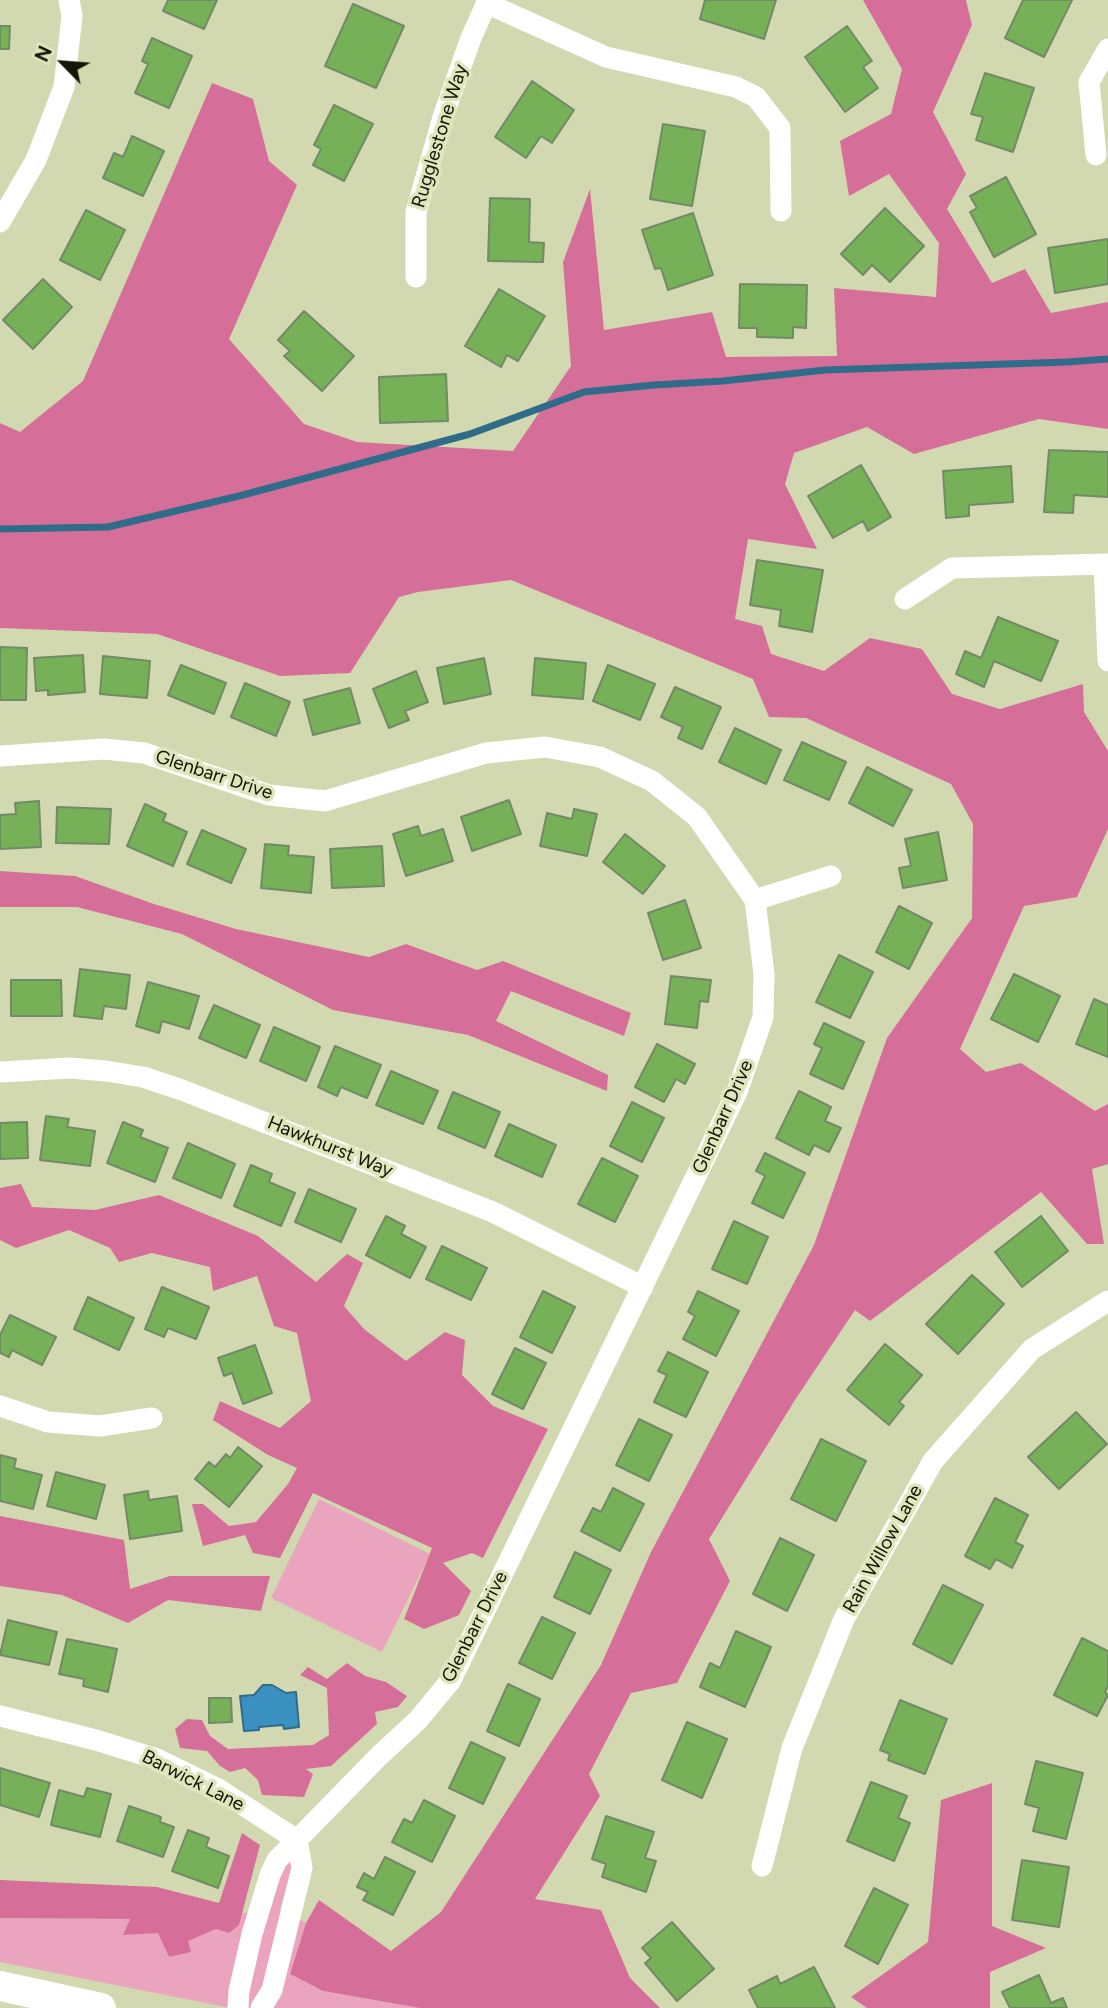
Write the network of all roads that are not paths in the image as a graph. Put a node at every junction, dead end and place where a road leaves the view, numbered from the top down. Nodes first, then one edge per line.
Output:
1 (69, 0) edge
2 (487, 2) edge
3 (1108, 49) edge
4 (1097, 155) dead end
5 (781, 211) dead end
6 (0, 222) edge
7 (416, 277) dead end
8 (1106, 564) edge
9 (905, 599) dead end
10 (1108, 661) edge
11 (0, 756) edge
12 (831, 876) dead end
13 (755, 900) junction
14 (0, 1072) edge
15 (643, 1287) junction
16 (1108, 1301) edge
17 (0, 1406) edge
18 (152, 1418) dead end
19 (0, 1716) edge
20 (297, 1840) junction
21 (762, 1866) dead end
22 (0, 1986) edge
23 (101, 2008) edge
24 (238, 2008) edge
25 (261, 2008) edge

1 - 6 street
2 - 5 street
2 - 7 street, Rugglestone Way
3 - 4 street
8 - 9 street
8 - 10 street
11 - 13 street, Glenbarr Drive
12 - 13 street
13 - 15 street, Glenbarr Drive
14 - 15 street, Hawkhurst Way
15 - 20 street, Glenbarr Drive
16 - 21 street, Rain Willow Lane
17 - 18 street
19 - 20 street, Barwick Lane
20 - 24 street, Glenbarr Drive
20 - 25 street
22 - 23 main road

